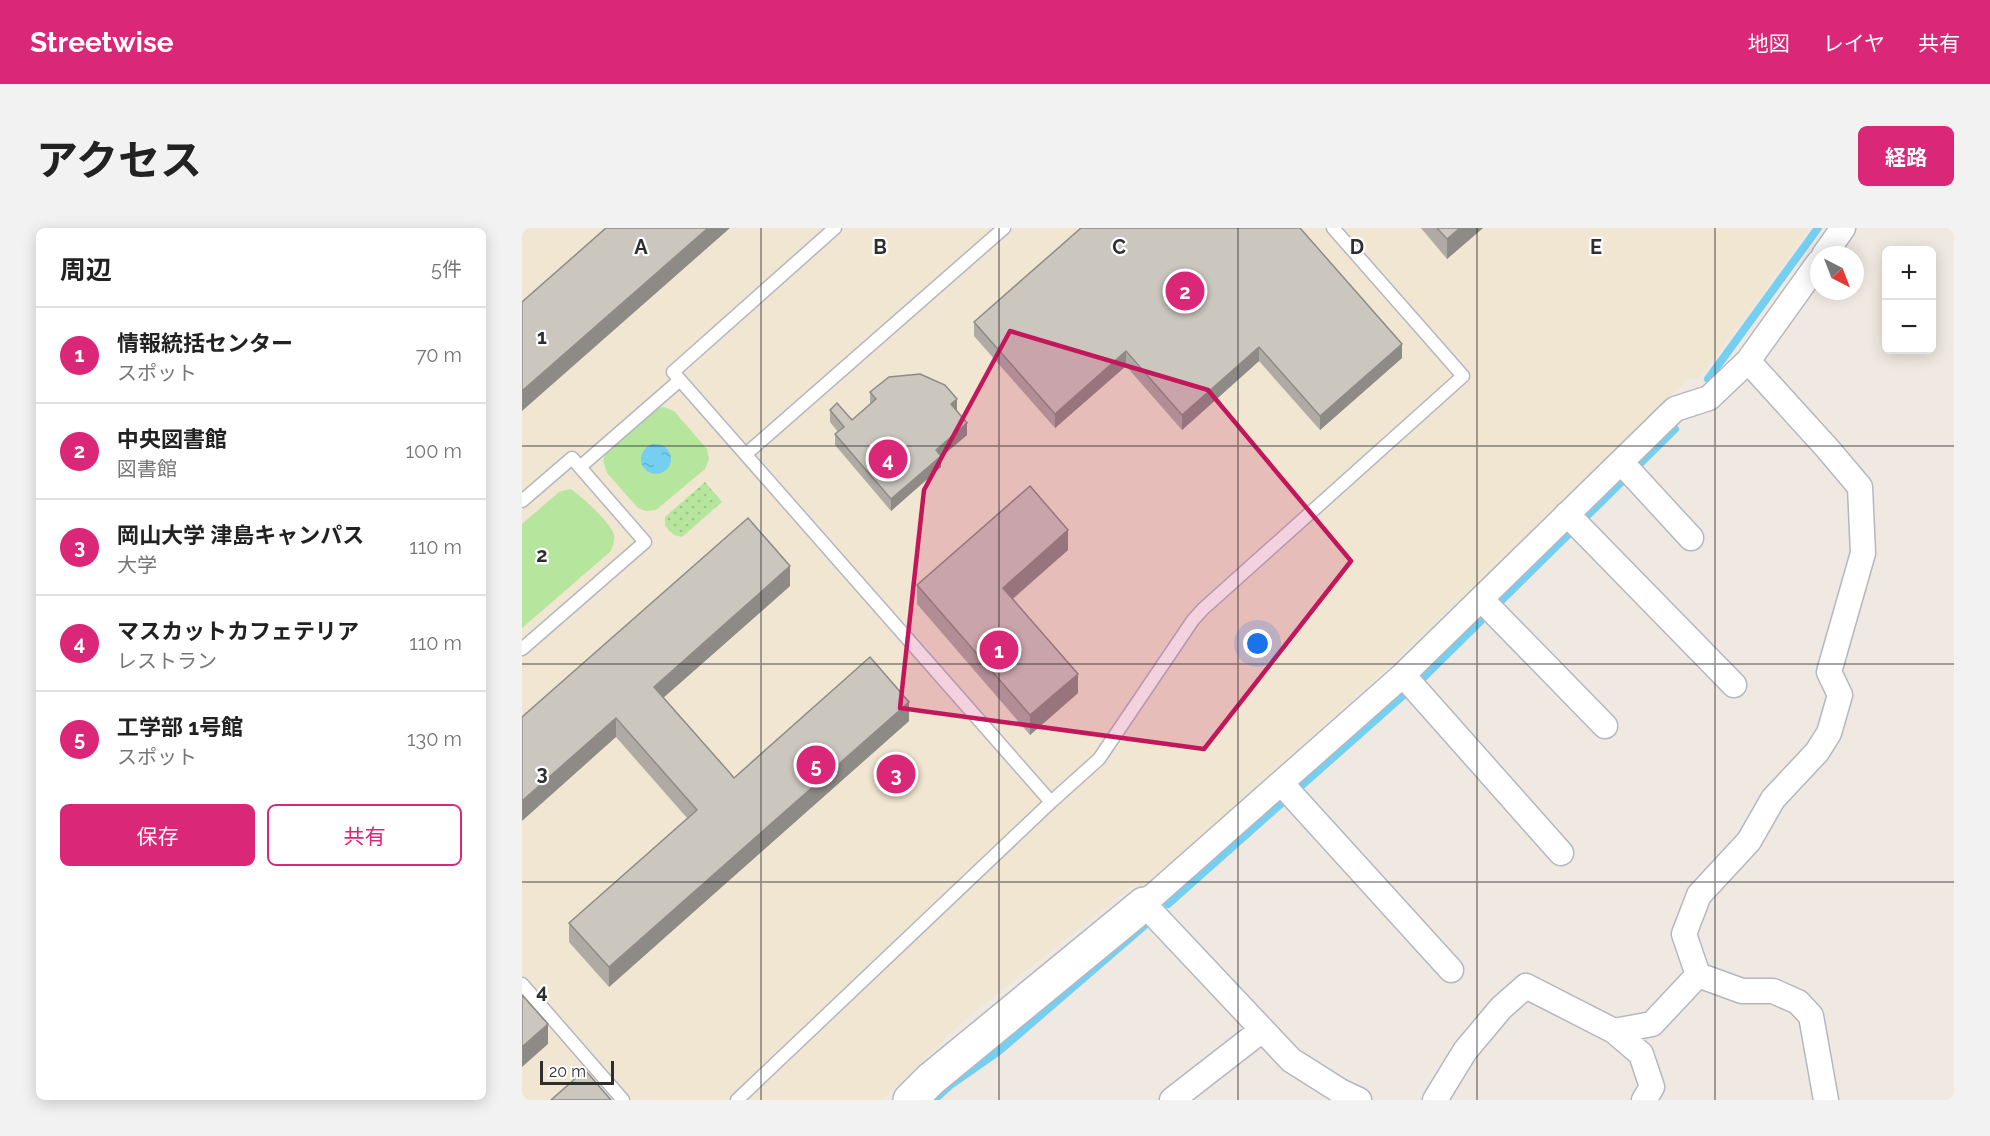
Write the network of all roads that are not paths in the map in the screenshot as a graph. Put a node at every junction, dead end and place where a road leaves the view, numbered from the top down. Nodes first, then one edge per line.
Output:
1 (835, 228) edge
2 (1004, 228) edge
3 (1332, 228) edge
4 (1843, 228) edge
5 (1830, 246) edge
6 (1810, 275) edge
7 (1748, 361) junction
8 (680, 380) junction
9 (746, 454) junction
10 (580, 467) junction
11 (1628, 469) junction
12 (522, 501) edge
13 (1573, 521) junction
14 (1691, 538) dead end
15 (1488, 606) junction
16 (522, 649) edge
17 (1410, 682) junction
18 (1734, 685) dead end
19 (1605, 726) dead end
20 (1288, 791) junction
21 (1051, 802) junction
22 (1561, 853) dead end
23 (1144, 904) junction
24 (1451, 969) dead end
25 (1698, 975) junction
26 (522, 984) edge
27 (1262, 1030) junction
28 (1614, 1031) junction
29 (1348, 1098) edge
30 (623, 1100) edge
31 (737, 1100) edge
32 (910, 1100) edge
33 (1172, 1100) edge
34 (1435, 1100) edge
35 (1644, 1100) edge
36 (1826, 1100) edge

1 - 8 lane
2 - 9 lane
3 - 21 lane
4 - 5 street
6 - 7 street
7 - 11 street
7 - 25 street
8 - 9 lane
8 - 10 lane
9 - 21 lane
10 - 12 lane
10 - 16 lane
11 - 13 street
11 - 14 street
13 - 15 street
13 - 18 street
15 - 17 street
15 - 19 street
17 - 20 street
17 - 22 street
20 - 23 street
20 - 24 street
21 - 31 lane
23 - 27 street
23 - 32 street
25 - 28 street
25 - 36 street
26 - 30 lane
27 - 29 street
27 - 33 street
28 - 34 street
28 - 35 street

